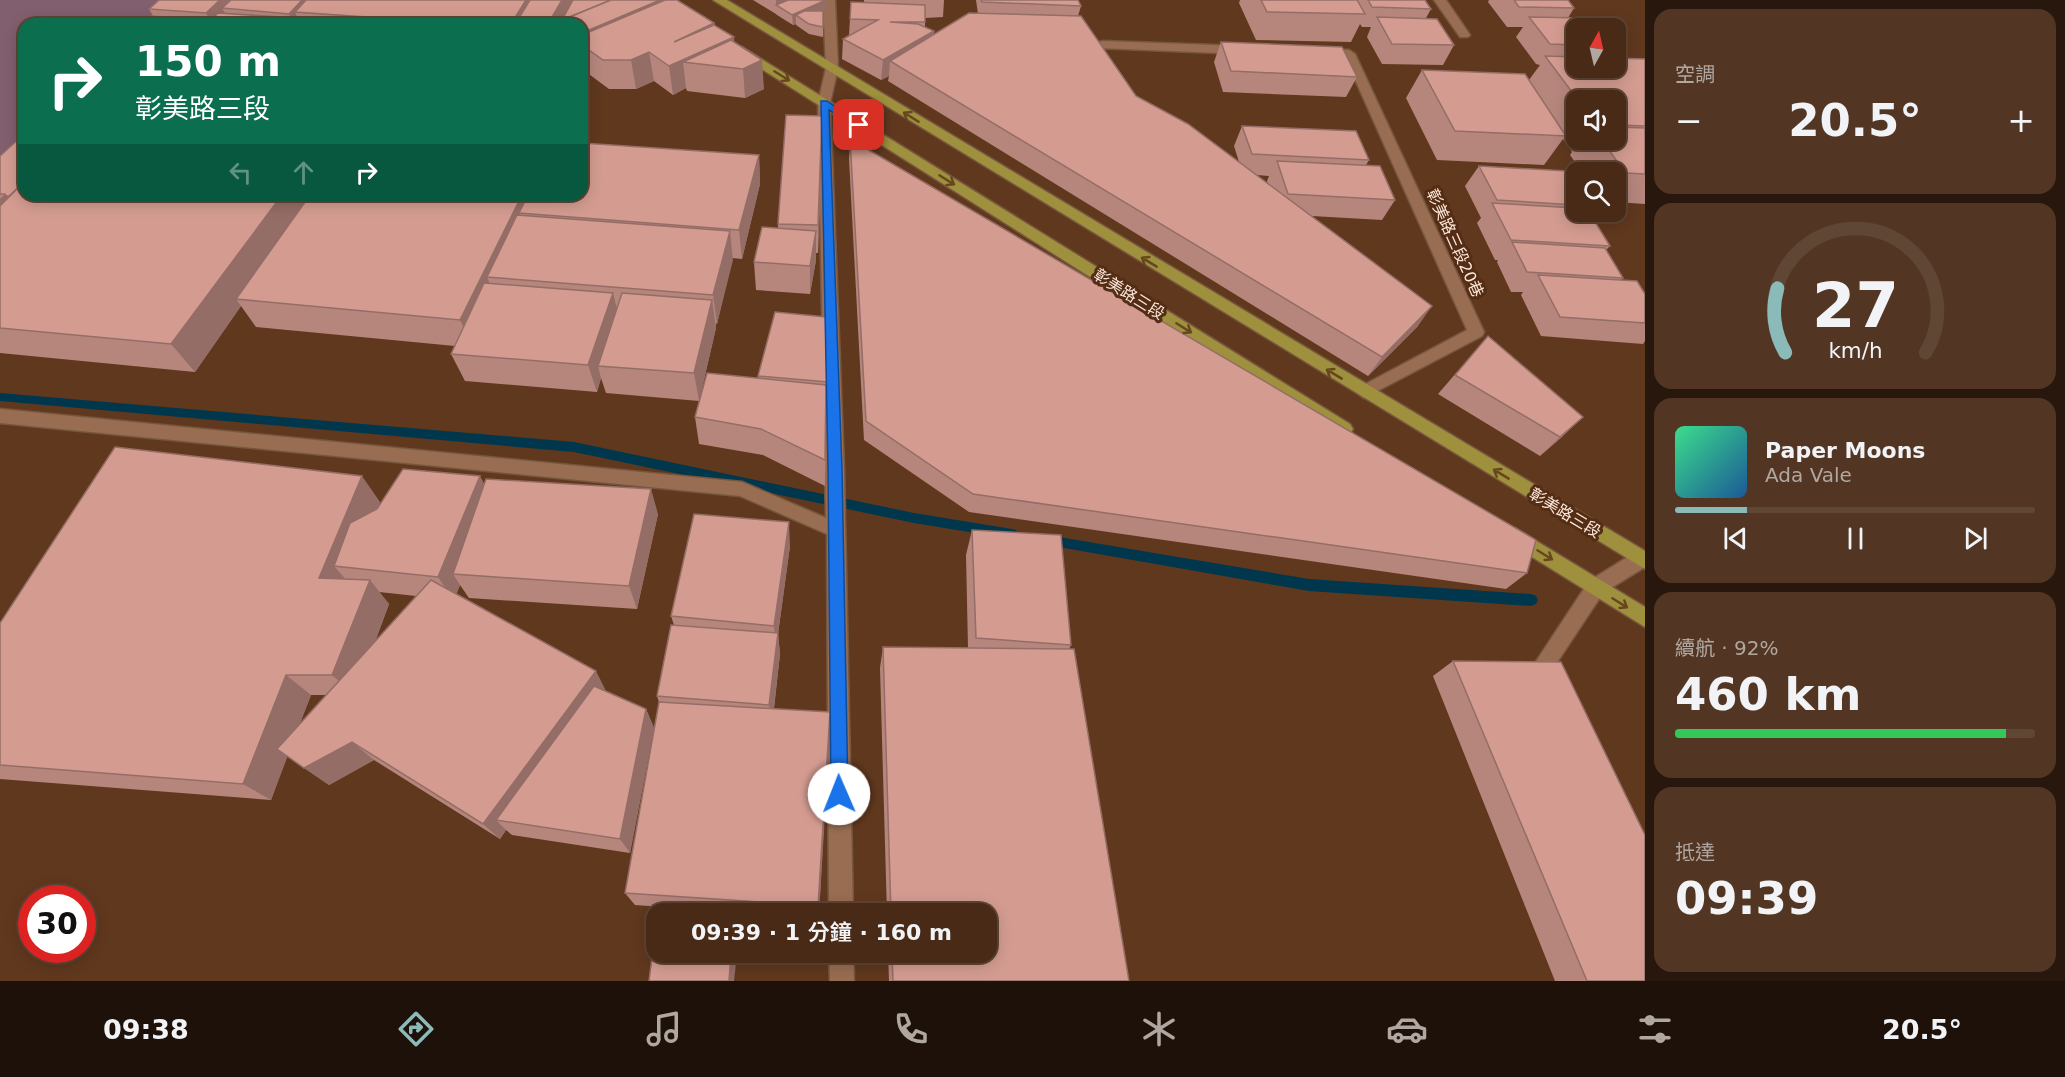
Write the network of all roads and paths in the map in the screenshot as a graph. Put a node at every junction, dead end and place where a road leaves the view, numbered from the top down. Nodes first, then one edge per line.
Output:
1 (719, 0) edge
2 (830, 0) edge
3 (1440, 0) edge
4 (1464, 36) dead end
5 (728, 42) edge
6 (1103, 45) edge
7 (1255, 50) edge
8 (1302, 52) edge
9 (828, 86) junction
10 (1364, 392) junction
11 (0, 416) edge
12 (1358, 438) edge
13 (1499, 526) edge
14 (836, 530) junction
15 (1644, 560) edge
16 (1596, 587) junction
17 (1645, 618) edge
18 (1565, 705) edge
19 (841, 903) edge
20 (841, 963) edge
21 (842, 981) edge

1 - 9 main road, 彰美路三段
2 - 9 street
3 - 4 street
5 -> 9 main road, 彰美路三段
6 - 7 street
8 - 10 street, 彰美路三段20巷
10 -> 9 main road, 彰美路三段
9 -> 12 main road, 彰美路三段
9 - 14 street
15 -> 10 main road, 彰美路三段
11 - 14 street
13 -> 16 main road
14 - 19 street
15 - 16 street
16 -> 17 main road
16 - 18 street
20 - 21 street

